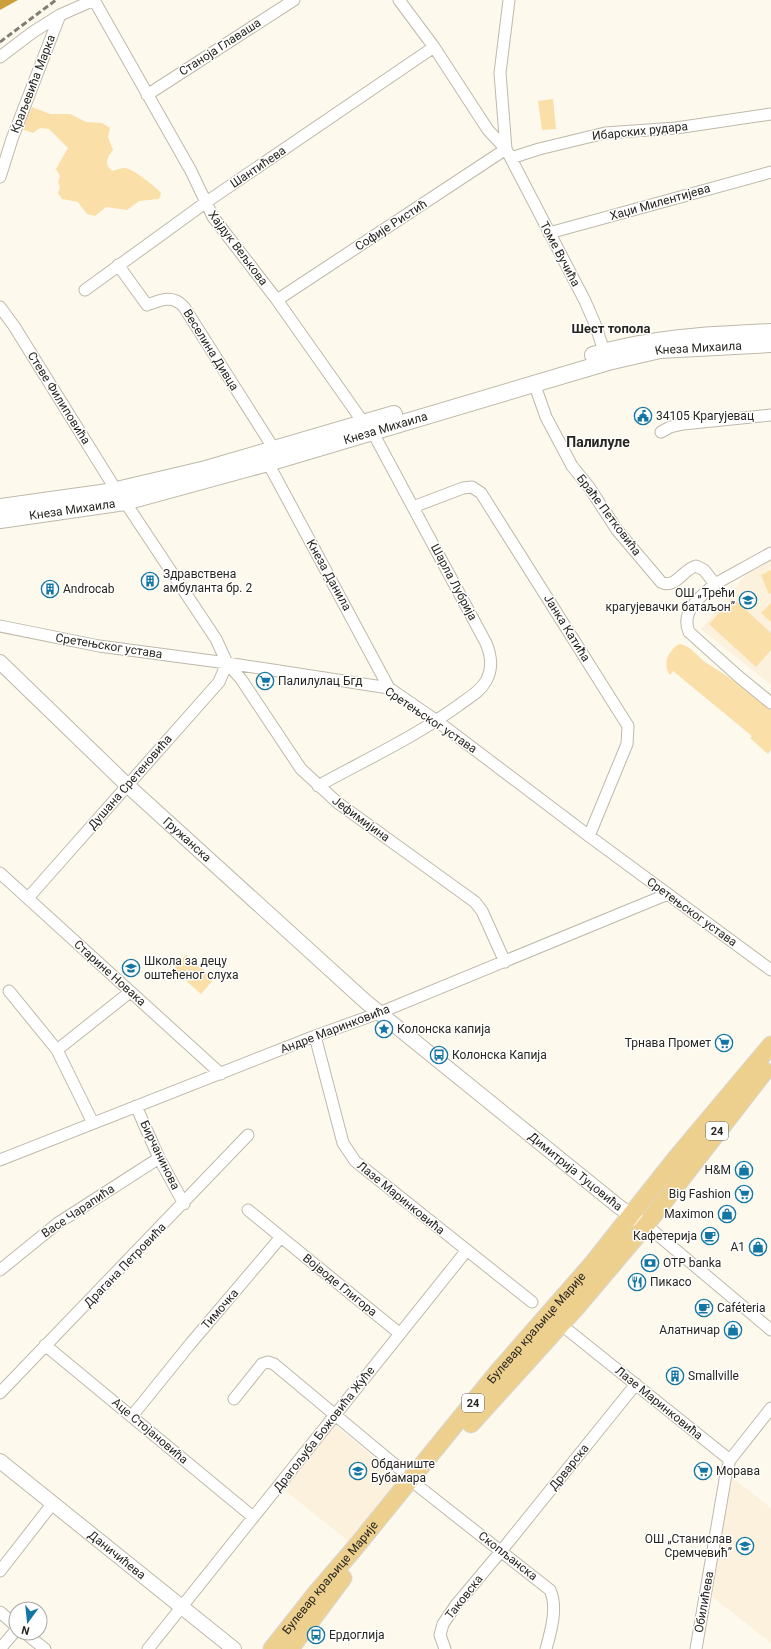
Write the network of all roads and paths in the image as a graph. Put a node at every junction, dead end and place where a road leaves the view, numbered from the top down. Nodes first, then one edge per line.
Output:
1 (94, 0) edge
2 (294, 0) edge
3 (399, 0) edge
4 (509, 0) edge
5 (60, 15) junction
6 (434, 48) junction
7 (0, 57) edge
8 (147, 95) junction
9 (771, 114) edge
10 (503, 122) junction
11 (488, 130) junction
12 (508, 154) junction
13 (771, 172) edge
14 (0, 177) edge
15 (205, 203) junction
16 (549, 234) junction
17 (118, 265) junction
18 (85, 290) dead end
19 (277, 300) junction
20 (0, 307) edge
21 (771, 332) edge
22 (771, 344) edge
23 (606, 357) junction
24 (534, 383) junction
25 (771, 415) edge
26 (368, 427) junction
27 (661, 432) dead end
28 (271, 456) junction
29 (120, 496) junction
30 (0, 507) edge
31 (413, 507) junction
32 (0, 520) edge
33 (771, 553) edge
34 (714, 584) junction
35 (0, 626) edge
36 (0, 662) edge
37 (227, 663) junction
38 (389, 688) junction
39 (771, 703) edge
40 (437, 721) junction
41 (127, 785) junction
42 (318, 786) junction
43 (589, 836) junction
44 (0, 873) edge
45 (668, 894) junction
46 (28, 898) junction
47 (505, 962) junction
48 (771, 970) edge
49 (9, 990) dead end
50 (130, 992) junction
51 (379, 1013) junction
52 (315, 1036) junction
53 (771, 1045) edge
54 (56, 1050) junction
55 (771, 1063) edge
56 (221, 1074) junction
57 (136, 1106) junction
58 (93, 1123) junction
59 (248, 1135) dead end
60 (159, 1158) junction
61 (0, 1160) edge
62 (184, 1204) junction
63 (248, 1210) dead end
64 (631, 1216) junction
65 (646, 1225) junction
66 (282, 1238) junction
67 (467, 1250) junction
68 (0, 1270) edge
69 (532, 1302) dead end
70 (771, 1330) edge
71 (569, 1332) dead end
72 (400, 1333) junction
73 (45, 1345) junction
74 (636, 1384) junction
75 (0, 1393) edge
76 (234, 1400) dead end
77 (771, 1408) edge
78 (132, 1416) junction
79 (336, 1416) junction
80 (0, 1460) edge
81 (730, 1460) junction
82 (400, 1469) dead end
83 (418, 1486) junction
84 (53, 1503) junction
85 (253, 1517) junction
86 (502, 1550) junction
87 (0, 1571) edge
88 (180, 1606) junction
89 (0, 1612) edge
90 (8, 1619) edge
91 (8, 1640) edge
92 (35, 1641) edge
93 (0, 1649) edge
94 (45, 1649) edge
95 (148, 1649) edge
96 (234, 1649) edge
97 (272, 1649) edge
98 (290, 1649) edge
99 (445, 1649) edge
100 (546, 1649) edge
101 (696, 1649) edge

1 - 5 street
1 - 8 street, Хајдук Вељкова
2 - 8 street, Станоја Главаша
3 - 6 street, Томе Вучића
4 - 10 street, Томе Вучића
5 - 7 street
5 - 14 street, Краљевића Марка
6 - 11 street, Томе Вучића
6 - 15 street, Шантићева
8 - 15 street, Хајдук Вељкова
9 - 12 street, Ибарских рудара
10 - 11 street
10 - 12 street, Томе Вучића
11 - 12 street, Томе Вучића
12 - 16 street, Томе Вучића
12 - 19 street, Софије Ристић
13 - 16 street, Хаџи Милентијева
15 - 17 street, Шантићева
15 - 19 street, Хајдук Вељкова
16 - 23 street, Томе Вучића
17 - 18 street, Шантићева
17 - 28 street, Веселина Дивца
19 - 26 street, Хајдук Вељкова
20 - 29 street, Стеве Филиповића
21 - 23 main road, Кнеза Михаила
22 - 23 main road, Кнеза Михаила
23 - 24 main road, Кнеза Михаила
23 - 26 main road, Кнеза Михаила
24 - 26 main road, Кнеза Михаила
24 - 34 street, Браће Петковића
25 - 27 street
26 - 28 main road, Кнеза Михаила
26 - 31 street, Шарла Лубрија
28 - 29 main road, Кнеза Михаила
28 - 38 street, Кнеза Данила
29 - 30 main road, Кнеза Михаила
29 - 32 main road, Кнеза Михаила
29 - 37 street, Стеве Филиповића
31 - 40 street, Шарла Лубрија
31 - 43 street, Јанка Катића
33 - 34 street
34 - 39 street
35 - 37 street, Сретењског устава
36 - 41 street, Гружанска
37 - 38 street, Сретењског устава
37 - 41 street, Душана Сретеновића
37 - 42 street, Јефимијина
38 - 40 street, Сретењског устава
40 - 42 street, Шарла Лубрија
40 - 43 street, Сретењског устава
41 - 46 street, Душана Сретеновића
41 - 51 street, Гружанска
42 - 47 street, Јефимијина
43 - 45 street, Сретењског устава
44 - 46 street, Старине Новака
45 - 47 street, Андре Маринковића
45 - 48 street, Сретењског устава
46 - 50 street, Старине Новака
47 - 51 street, Андре Маринковића
49 - 54 street
50 - 54 street
50 - 56 street, Старине Новака
51 - 52 street, Андре Маринковића
51 - 64 street, Димитрија Туцовића
52 - 56 street, Андре Маринковића
52 - 67 street, Лазе Маринковића
53 - 64 main road, Булевар краљице Марије / 24
54 - 58 street
55 - 65 main road, Булевар краљице Марије / 24
56 - 57 street, Андре Маринковића
57 - 58 street, Андре Маринковића
57 - 60 street, Бирчанинова
58 - 61 street, Андре Маринковића
59 - 62 street, Драгана Петровића
60 - 62 street, Бирчанинова
60 - 68 street, Васе Чарапића
62 - 73 street, Драгана Петровића
63 - 66 street
64 - 65 street, Димитрија Туцовића
64 - 97 main road, Булевар краљице Марије / 24
65 - 70 street, Димитрија Туцовића
65 - 83 main road, Булевар краљице Марије / 24
66 - 72 street, Војводе Глигора
66 - 78 street, Тимочка
67 - 69 street, Лазе Маринковића
67 - 72 street, Драгољуба Божовића Жуће
71 - 74 street, Лазе Маринковића
72 - 79 street, Драгољуба Божовића Жуће
73 - 75 street, Драгана Петровића
73 - 78 street, Аце Стојановића
74 - 81 street, Лазе Маринковића
74 - 86 street, Дрварска
76 - 79 street
77 - 81 street
78 - 85 street, Аце Стојановића
79 - 82 street
79 - 85 street, Драгољуба Божовића Жуће
80 - 84 street, Даничићева
81 - 101 street, Обилићева
83 - 86 street, Скопљанска
83 - 98 main road, Булевар краљице Марије / 24
84 - 87 street
84 - 88 street, Даничићева
85 - 88 street, Драгољуба Божовића Жуће
86 - 99 street, Таковска
86 - 100 street, Скопљанска
88 - 95 street, Драгољуба Божовића Жуће
88 - 96 street, Даничићева
89 - 90 street
91 - 93 street
92 - 94 street

